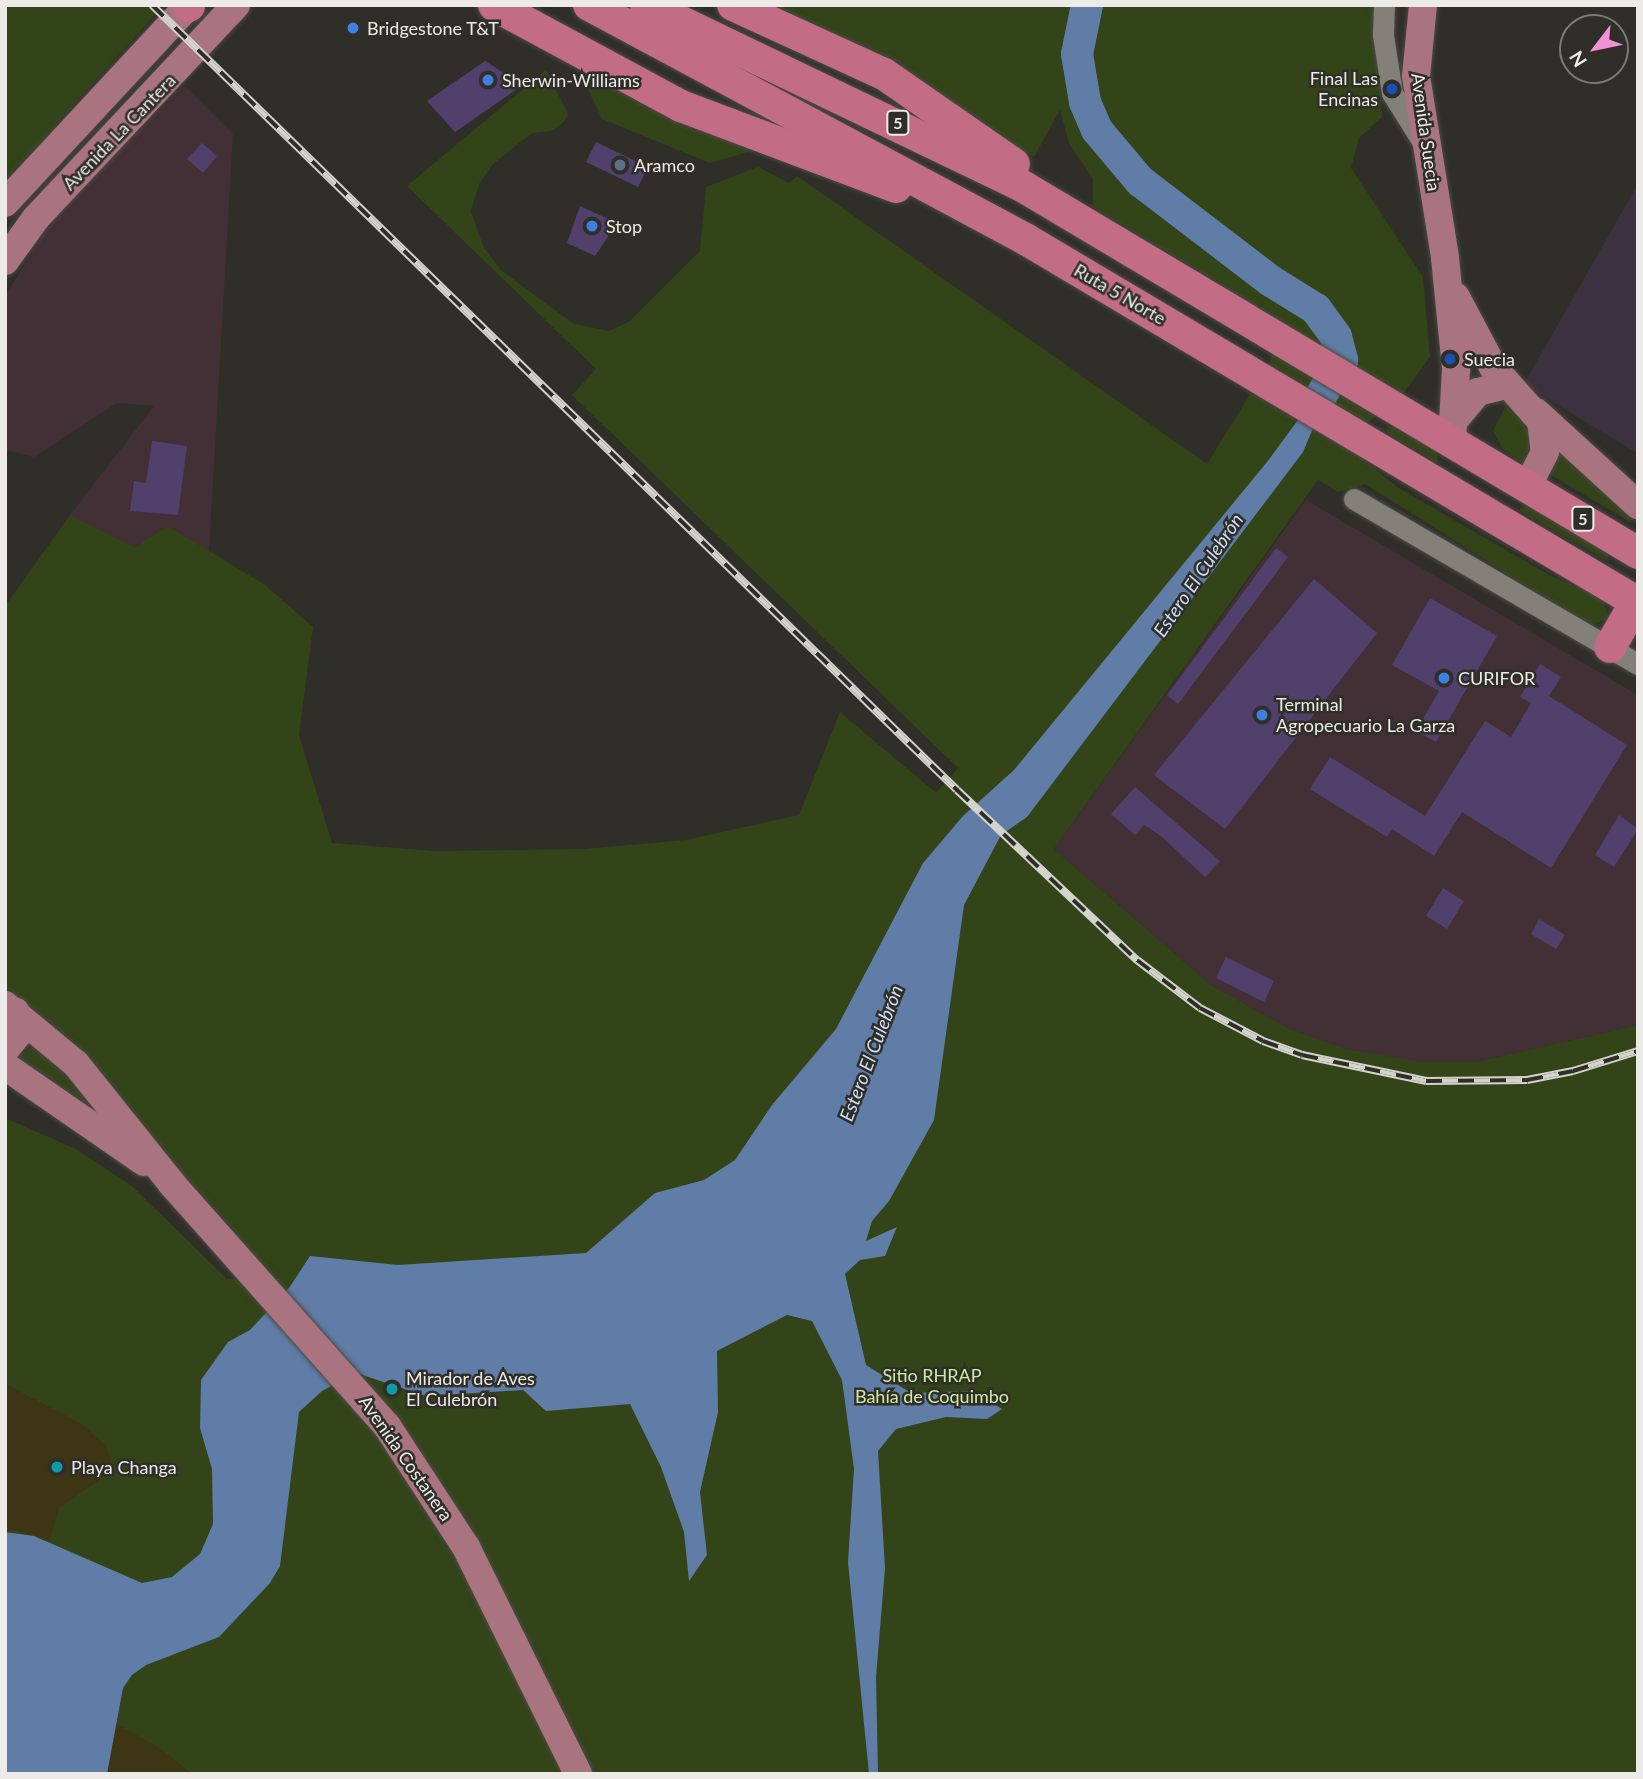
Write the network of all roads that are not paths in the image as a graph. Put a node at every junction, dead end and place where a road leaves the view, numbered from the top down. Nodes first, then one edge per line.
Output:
1 (189, 5) edge
2 (236, 5) edge
3 (494, 5) edge
4 (589, 5) edge
5 (646, 5) edge
6 (733, 5) edge
7 (1384, 5) edge
8 (1423, 5) edge
9 (1429, 152) junction
10 (5, 203) edge
11 (1027, 240) junction
12 (1143, 256) junction
13 (1445, 258) junction
14 (5, 261) edge
15 (1507, 385) junction
16 (1536, 412) junction
17 (1454, 430) junction
18 (1528, 486) junction
19 (1354, 499) dead end
20 (1465, 501) junction
21 (1638, 505) edge
22 (1638, 553) edge
23 (1637, 602) edge
24 (1610, 648) junction
25 (1638, 664) edge
26 (10, 1008) edge
27 (5, 1050) edge
28 (5, 1066) edge
29 (172, 1184) junction
30 (578, 1774) edge

1 - 10 main road, Avenida La Cantera
2 - 14 main road, Avenida La Cantera
3 - 11 highway
4 - 11 highway, Ruta 5 Norte / 5
5 - 12 highway, 5
6 - 12 highway
7 - 9 street
8 - 9 main road, Avenida Suecia
9 - 13 main road, Avenida Suecia
11 - 20 highway, Ruta 5 Norte / 5
12 - 17 highway, 5
13 - 15 main road, Avenida Suecia
13 - 17 main road, Avenida Suecia
15 - 16 main road, Avenida Suecia
15 - 17 main road
16 - 18 main road
16 - 21 main road, Avenida Suecia
17 - 18 highway, 5
17 - 20 highway
18 - 20 highway
18 - 22 highway, 5
19 - 24 street
20 - 23 highway, Ruta 5 Norte / 5
23 - 24 highway
24 - 25 street
26 - 27 main road
26 - 29 main road, Avenida Costanera
28 - 29 main road, Avenida Costanera
29 - 30 main road, Avenida Costanera

